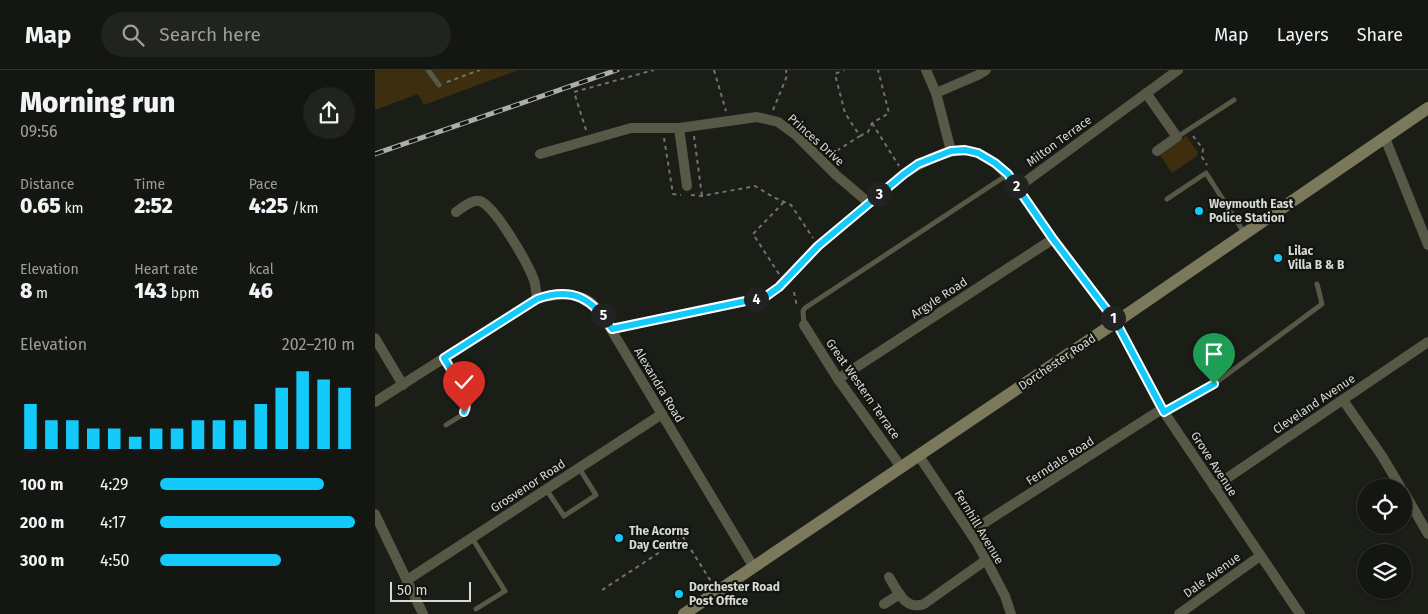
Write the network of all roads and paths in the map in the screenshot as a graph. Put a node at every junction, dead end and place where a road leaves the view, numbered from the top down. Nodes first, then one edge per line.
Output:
1 (428, 70) edge
2 (480, 70) edge
3 (654, 70) edge
4 (714, 70) edge
5 (785, 70) edge
6 (843, 70) edge
7 (877, 70) edge
8 (926, 70) edge
9 (986, 70) edge
10 (1178, 70) edge
11 (439, 85) joint
12 (936, 93) junction
13 (1146, 93) junction
14 (1234, 100) dead end
15 (1428, 108) edge
16 (769, 120) junction
17 (729, 121) junction
18 (872, 123) junction
19 (693, 126) junction
20 (663, 128) junction
21 (679, 128) junction
22 (860, 136) junction
23 (1177, 136) junction
24 (1385, 138) junction
25 (589, 140) junction
26 (951, 151) junction
27 (1157, 152) dead end
28 (540, 154) dead end
29 (822, 160) junction
30 (904, 174) junction
31 (1008, 174) junction
32 (687, 186) dead end
33 (1017, 188) junction
34 (702, 196) junction
35 (1167, 199) dead end
36 (784, 202) junction
37 (869, 203) junction
38 (456, 212) dead end
39 (1245, 234) junction
40 (1053, 239) junction
41 (1428, 245) edge
42 (818, 246) junction
43 (783, 282) junction
44 (1317, 284) dead end
45 (537, 299) junction
46 (1116, 322) junction
47 (804, 326) joint
48 (612, 329) junction
49 (375, 338) edge
50 (1428, 342) edge
51 (444, 358) junction
52 (838, 379) junction
53 (403, 385) junction
54 (1343, 400) junction
55 (375, 402) edge
56 (1163, 410) junction
57 (662, 414) junction
58 (446, 424) dead end
59 (919, 456) junction
60 (901, 467) junction
61 (579, 468) junction
62 (1396, 479) edge
63 (1214, 487) junction
64 (547, 489) junction
65 (1412, 506) edge
66 (375, 514) edge
67 (971, 532) junction
68 (1428, 534) edge
69 (472, 538) junction
70 (1260, 556) junction
71 (986, 560) junction
72 (753, 566) junction
73 (889, 577) dead end
74 (407, 580) junction
75 (602, 590) dead end
76 (717, 591) junction
77 (900, 594) junction
78 (884, 604) dead end
79 (476, 609) dead end
80 (423, 614) edge
81 (684, 614) edge
82 (1011, 614) edge
83 (1179, 614) edge
84 (1300, 614) edge

1 - 11 lane
2 - 11 path
3 - 25 path
4 - 17 path
5 - 16 path
6 - 22 path
7 - 18 path
8 - 12 street
9 - 12 street
10 - 13 street, Milton Terrace
12 - 26 street
13 - 23 street
13 - 33 street, Milton Terrace
14 - 23 lane
15 - 24 main road, Dorchester Road
16 - 17 street, Princes Drive
16 - 29 street, Princes Drive
17 - 19 street, Princes Drive
18 - 22 path
18 - 30 path
19 - 21 street, Princes Drive
19 - 34 path
20 - 21 street, Princes Drive
20 - 25 street, Princes Drive
20 - 34 path
21 - 32 street
22 - 29 path
23 - 27 street
24 - 39 main road, Dorchester Road
24 - 41 street
25 - 28 street, Princes Drive
26 - 30 street
26 - 31 street
29 - 37 street, Princes Drive
30 - 37 street
31 - 33 street
31 - 47 lane
33 - 40 street
34 - 36 path
35 - 39 lane
36 - 42 path
36 - 43 path
37 - 42 street
38 - 45 street
39 - 46 main road, Dorchester Road
40 - 46 street
40 - 52 street, Argyle Road
42 - 43 street
43 - 48 street
44 - 56 lane
45 - 48 street, Alexandra Road
45 - 51 street, Alexandra Road
46 - 56 street, Grove Avenue
46 - 59 main road, Dorchester Road
47 - 52 street, Great Western Terrace
48 - 57 street, Alexandra Road
49 - 53 street
50 - 54 street, Cleveland Avenue
51 - 53 street, Alexandra Road
51 - 58 lane
52 - 60 street, Great Western Terrace
53 - 55 street, Alexandra Road
54 - 62 street
54 - 63 street, Cleveland Avenue
56 - 63 street, Grove Avenue
56 - 67 street, Ferndale Road
57 - 61 street, Grosvenor Road
57 - 72 street, Alexandra Road
59 - 60 main road, Dorchester Road
59 - 67 street, Fernhill Avenue
60 - 72 main road, Dorchester Road
61 - 64 street, Grosvenor Road
61 - 64 lane
63 - 70 street, Grove Avenue
64 - 69 street, Grosvenor Road
65 - 68 street
66 - 74 street
67 - 71 street, Fernhill Avenue
69 - 74 street, Grosvenor Road
69 - 79 lane
70 - 83 street, Dale Avenue
70 - 84 street, Grove Avenue
71 - 77 street
71 - 82 street, Fernhill Avenue
72 - 76 main road, Dorchester Road
73 - 77 street
74 - 80 street
75 - 76 path
76 - 81 main road, Dorchester Road
77 - 78 street

